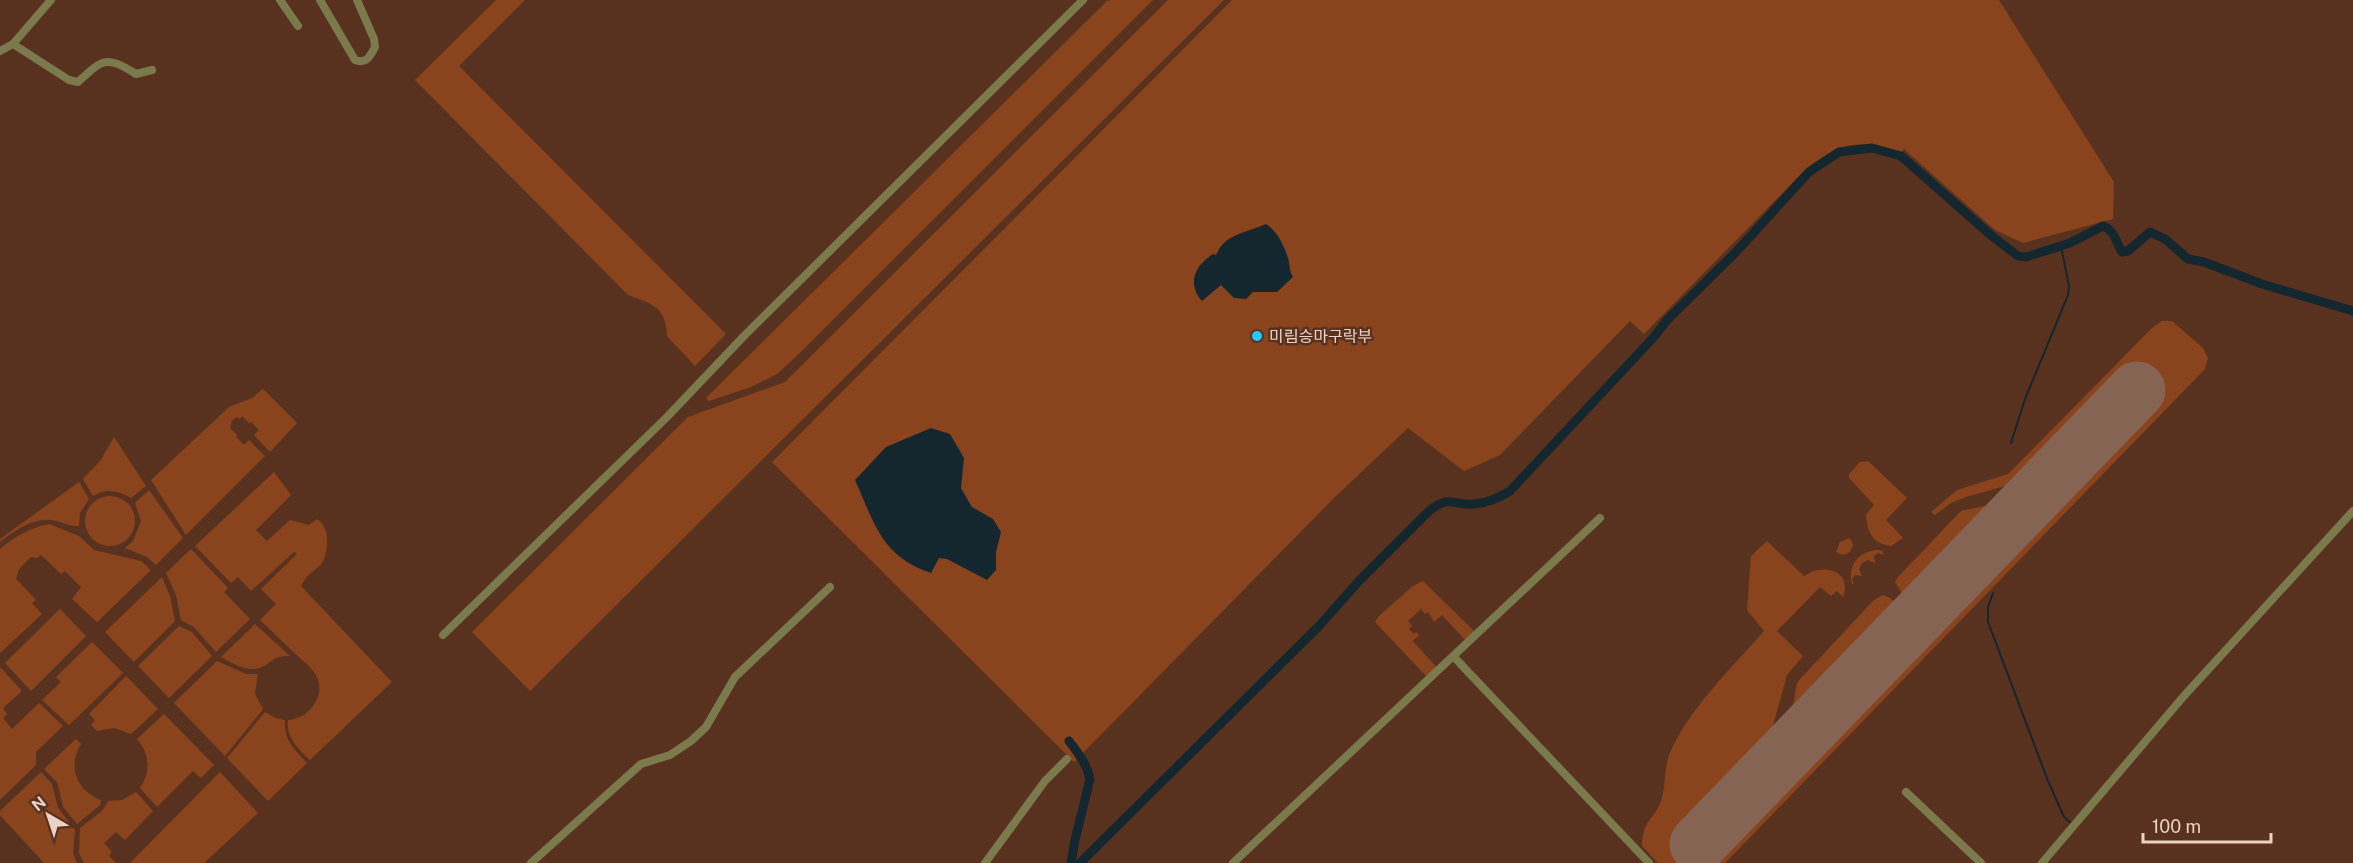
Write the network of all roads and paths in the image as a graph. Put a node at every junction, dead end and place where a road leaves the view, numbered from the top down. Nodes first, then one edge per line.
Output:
1 (51, 0) edge
2 (280, 0) edge
3 (320, 0) edge
4 (357, 0) edge
5 (1083, 0) edge
6 (298, 26) dead end
7 (13, 44) junction
8 (0, 51) edge
9 (152, 70) dead end
10 (2353, 511) edge
11 (1600, 518) dead end
12 (830, 587) dead end
13 (443, 635) dead end
14 (1454, 657) junction
15 (1067, 759) dead end
16 (1906, 792) dead end
17 (531, 863) edge
18 (985, 863) edge
19 (1233, 863) edge
20 (1649, 863) edge
21 (1981, 863) edge
22 (2042, 863) edge

1 - 7 street
2 - 6 street
3 - 4 street
5 - 13 street
7 - 8 street
7 - 9 street
10 - 22 street
11 - 14 street
12 - 17 street
14 - 19 street
14 - 20 street
15 - 18 street
16 - 21 street

